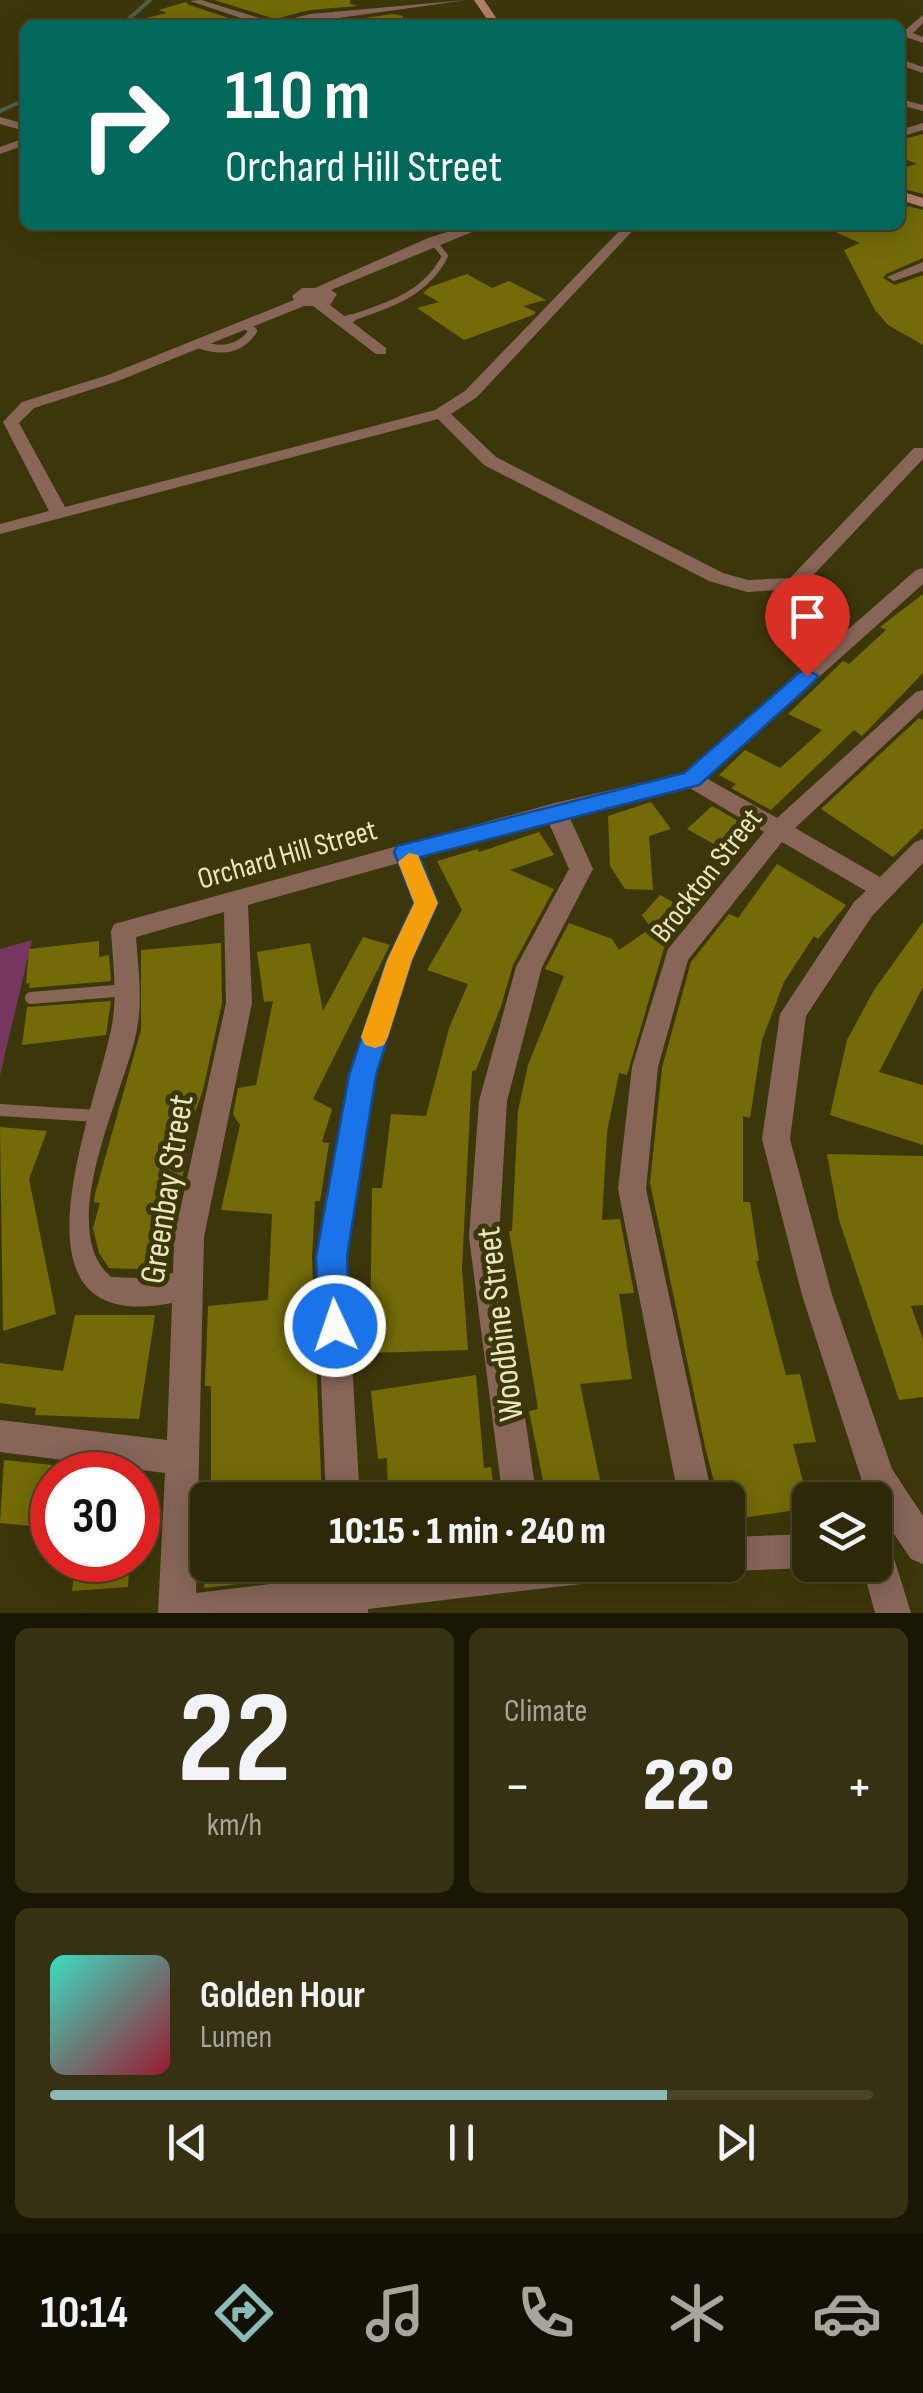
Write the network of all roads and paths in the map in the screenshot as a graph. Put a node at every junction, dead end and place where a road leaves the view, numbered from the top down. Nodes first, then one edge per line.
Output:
1 (229, 0) edge
2 (462, 0) edge
3 (195, 1) edge
4 (207, 4) junction
5 (923, 18) edge
6 (259, 20) edge
7 (297, 20) edge
8 (923, 40) edge
9 (467, 230) edge
10 (627, 230) edge
11 (433, 241) junction
12 (923, 266) edge
13 (894, 277) dead end
14 (320, 297) junction
15 (343, 322) junction
16 (382, 351) dead end
17 (440, 414) junction
18 (920, 452) dead end
19 (60, 514) junction
20 (0, 528) edge
21 (923, 574) edge
22 (923, 697) edge
23 (692, 779) junction
24 (554, 811) junction
25 (779, 830) junction
26 (923, 848) edge
27 (406, 852) junction
28 (882, 890) junction
29 (236, 900) junction
30 (127, 990) junction
31 (30, 998) dead end
32 (0, 1110) edge
33 (97, 1116) junction
34 (186, 1286) junction
35 (0, 1436) edge
36 (180, 1458) junction
37 (878, 1478) junction
38 (343, 1482) edge
39 (518, 1482) edge
40 (692, 1482) edge
41 (878, 1482) edge
42 (923, 1544) edge
43 (892, 1547) edge
44 (792, 1552) edge
45 (745, 1553) edge
46 (414, 1582) edge
47 (884, 1582) edge
48 (348, 1590) edge
49 (177, 1613) edge
50 (893, 1613) edge

1 - 4 street
2 - 7 street
3 - 4 street
4 - 6 street
5 - 8 street
9 - 11 street
10 - 17 street
11 - 14 street
11 - 15 lane
12 - 13 street
14 - 15 street
14 - 19 street
15 - 16 street
17 - 18 street
17 - 19 street
19 - 20 street
21 - 23 street, Orchard Hill Street
22 - 25 street, Brockton Street
23 - 24 street, Orchard Hill Street
23 - 25 street
24 - 27 street, Orchard Hill Street
24 - 39 street, Woodbine Street
25 - 28 street
25 - 40 street, Brockton Street
26 - 28 street
27 - 29 street, Orchard Hill Street
27 - 38 street
28 - 37 street
29 - 30 street, Orchard Hill Street
29 - 34 street, Greenbay Street
30 - 31 lane
30 - 33 street
32 - 33 lane
33 - 34 street
34 - 36 street, Greenbay Street
35 - 36 street
36 - 49 street, Greenbay Street
37 - 41 street
37 - 42 street
42 - 43 street
44 - 45 street
46 - 48 street
47 - 50 street
48 - 49 street

